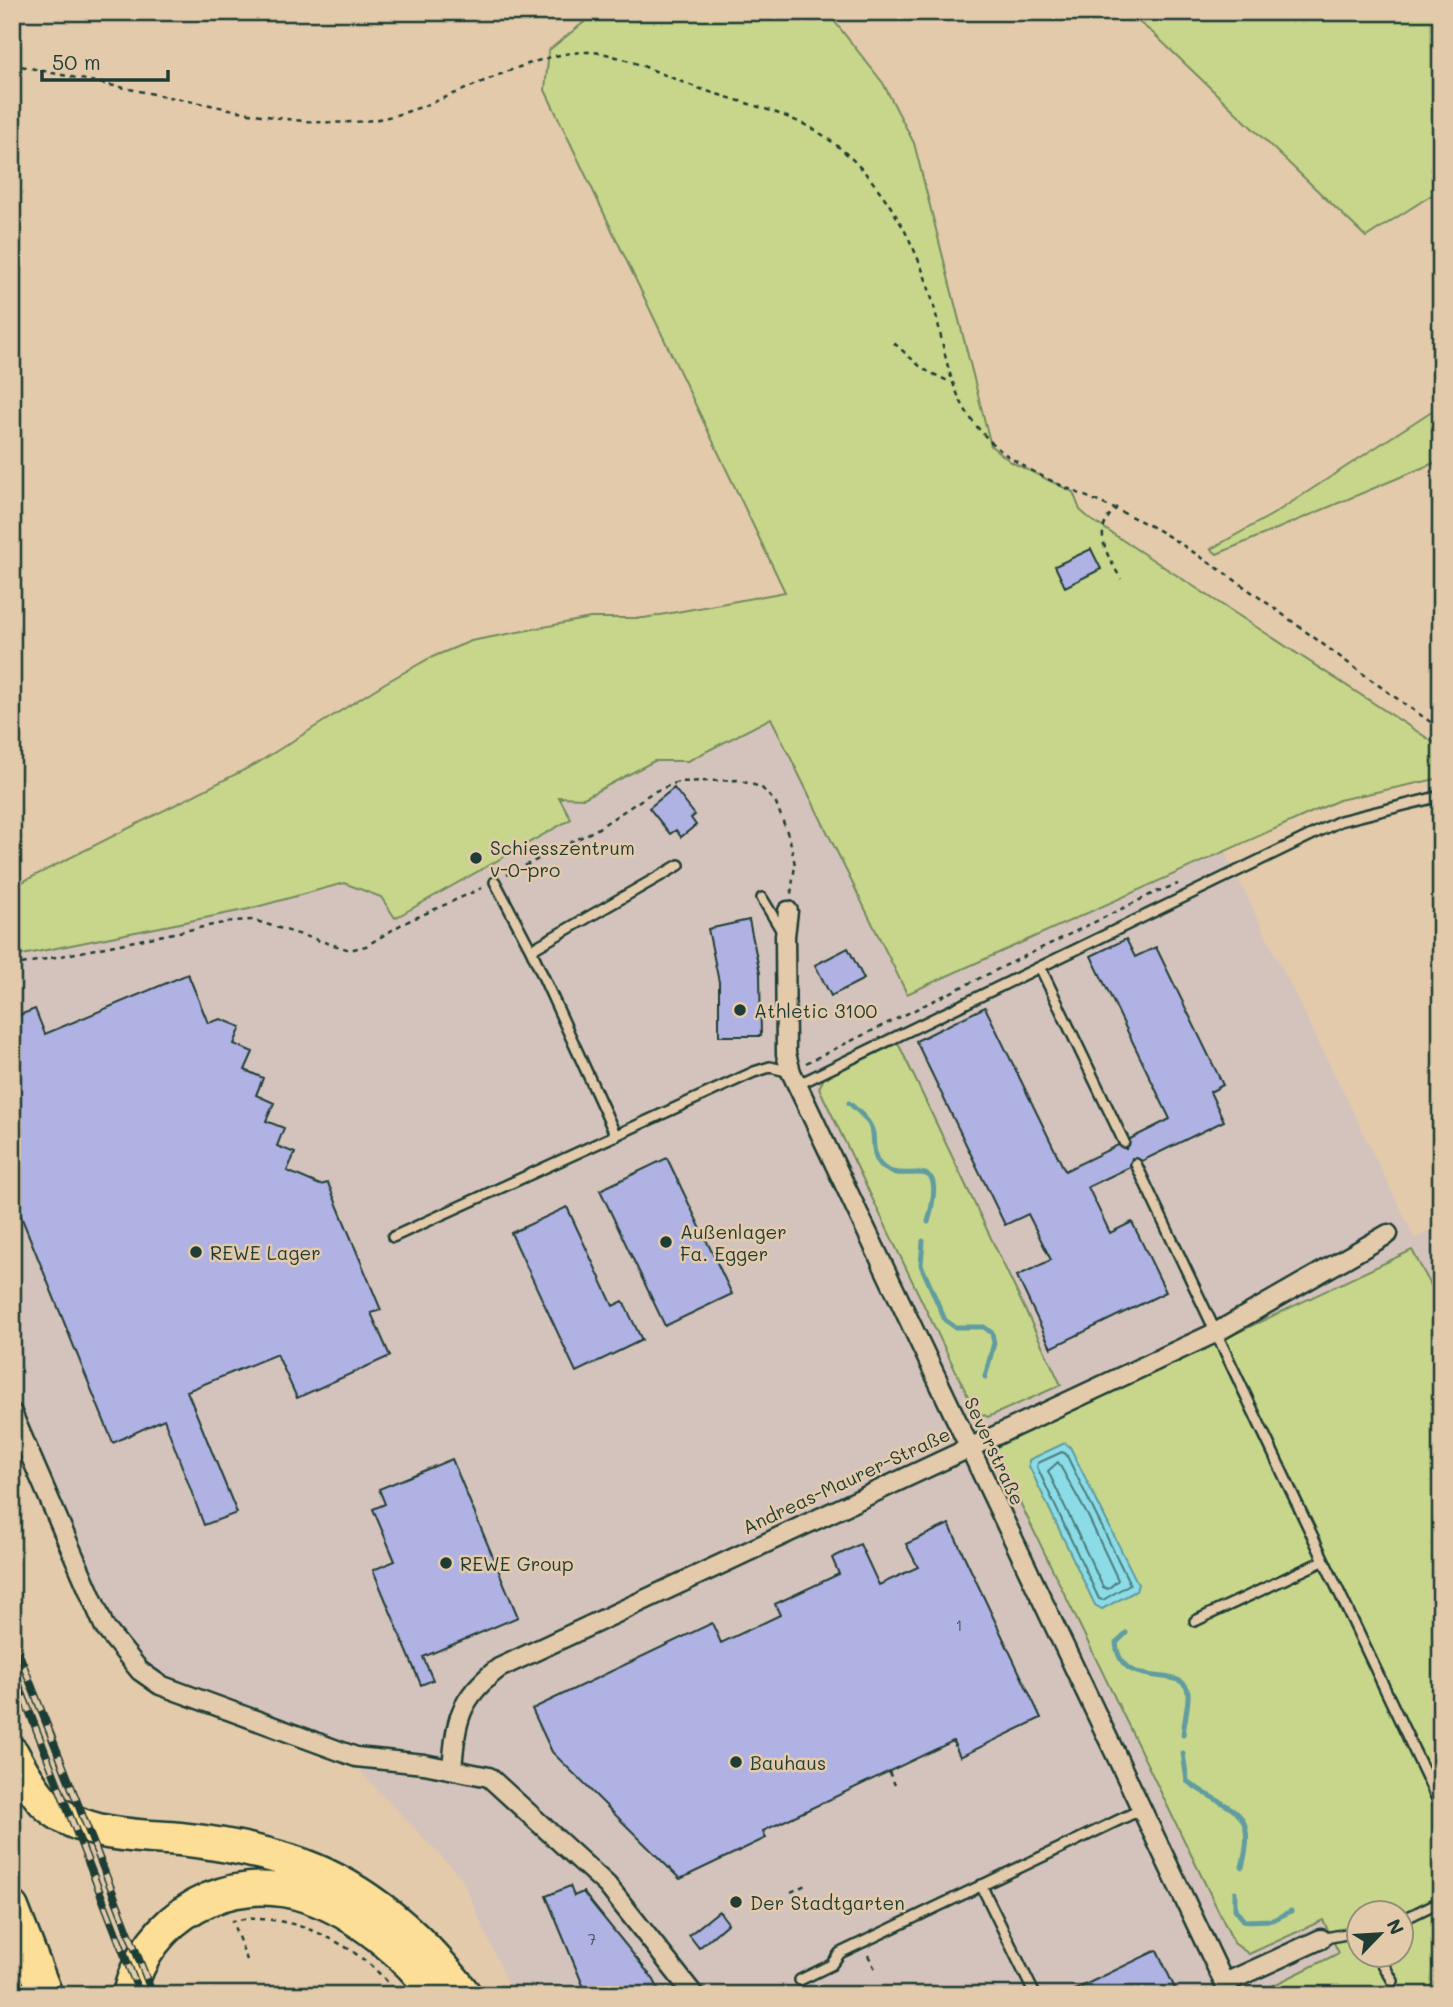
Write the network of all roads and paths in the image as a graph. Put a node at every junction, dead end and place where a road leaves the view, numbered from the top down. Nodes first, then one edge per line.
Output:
1 (12, 64) edge
2 (894, 343) dead end
3 (950, 382) junction
4 (1116, 507) junction
5 (1121, 579) dead end
6 (1441, 729) edge
7 (1441, 796) edge
8 (679, 865) dead end
9 (495, 882) junction
10 (761, 898) dead end
11 (788, 911) joint
12 (785, 936) junction
13 (531, 950) junction
14 (12, 966) edge
15 (1040, 967) junction
16 (794, 1078) junction
17 (616, 1136) junction
18 (1124, 1142) dead end
19 (1136, 1164) dead end
20 (1388, 1234) dead end
21 (393, 1237) dead end
22 (1217, 1332) junction
23 (12, 1413) edge
24 (970, 1445) junction
25 (1323, 1562) junction
26 (1195, 1621) dead end
27 (12, 1753) edge
28 (452, 1769) junction
29 (889, 1772) dead end
30 (895, 1785) dead end
31 (1441, 1807) edge
32 (1142, 1809) junction
33 (807, 1884) dead end
34 (981, 1885) junction
35 (791, 1892) dead end
36 (1441, 1901) edge
37 (12, 1908) edge
38 (1414, 1914) edge
39 (1344, 1934) edge
40 (1321, 1939) joint
41 (862, 1942) junction
42 (247, 1960) dead end
43 (1385, 1968) edge
44 (876, 1971) dead end
45 (800, 1980) dead end
46 (1393, 1981) dead end
47 (1227, 1989) edge
48 (46, 1995) edge
49 (129, 1995) edge
50 (397, 1995) edge
51 (437, 1995) edge
52 (465, 1995) edge
53 (694, 1995) edge
54 (1035, 1995) edge

1 - 3 path
2 - 3 path
3 - 4 path
4 - 5 path
4 - 6 path
7 - 15 lane
8 - 13 lane
9 - 11 path
9 - 13 lane
9 - 14 path
10 - 12 lane
11 - 12 street, Severstraße
12 - 16 street, Severstraße
13 - 17 lane
15 - 16 lane
15 - 18 lane
16 - 17 lane
16 - 24 street, Severstraße
17 - 21 lane
19 - 22 lane
20 - 22 street, Andreas-Maurer-Straße
22 - 24 street, Andreas-Maurer-Straße
22 - 25 lane
23 - 28 street
24 - 28 street, Andreas-Maurer-Straße
24 - 32 street, Severstraße
25 - 26 lane
25 - 31 lane
27 - 52 highway
28 - 53 street
29 - 30 path
32 - 34 lane
32 - 47 street, Severstraße
33 - 35 path
34 - 41 lane
34 - 54 lane
36 - 38 lane
37 - 48 highway
39 - 40 lane
40 - 47 street
41 - 44 path
41 - 45 lane
42 - 50 path
43 - 46 lane
49 - 51 highway

